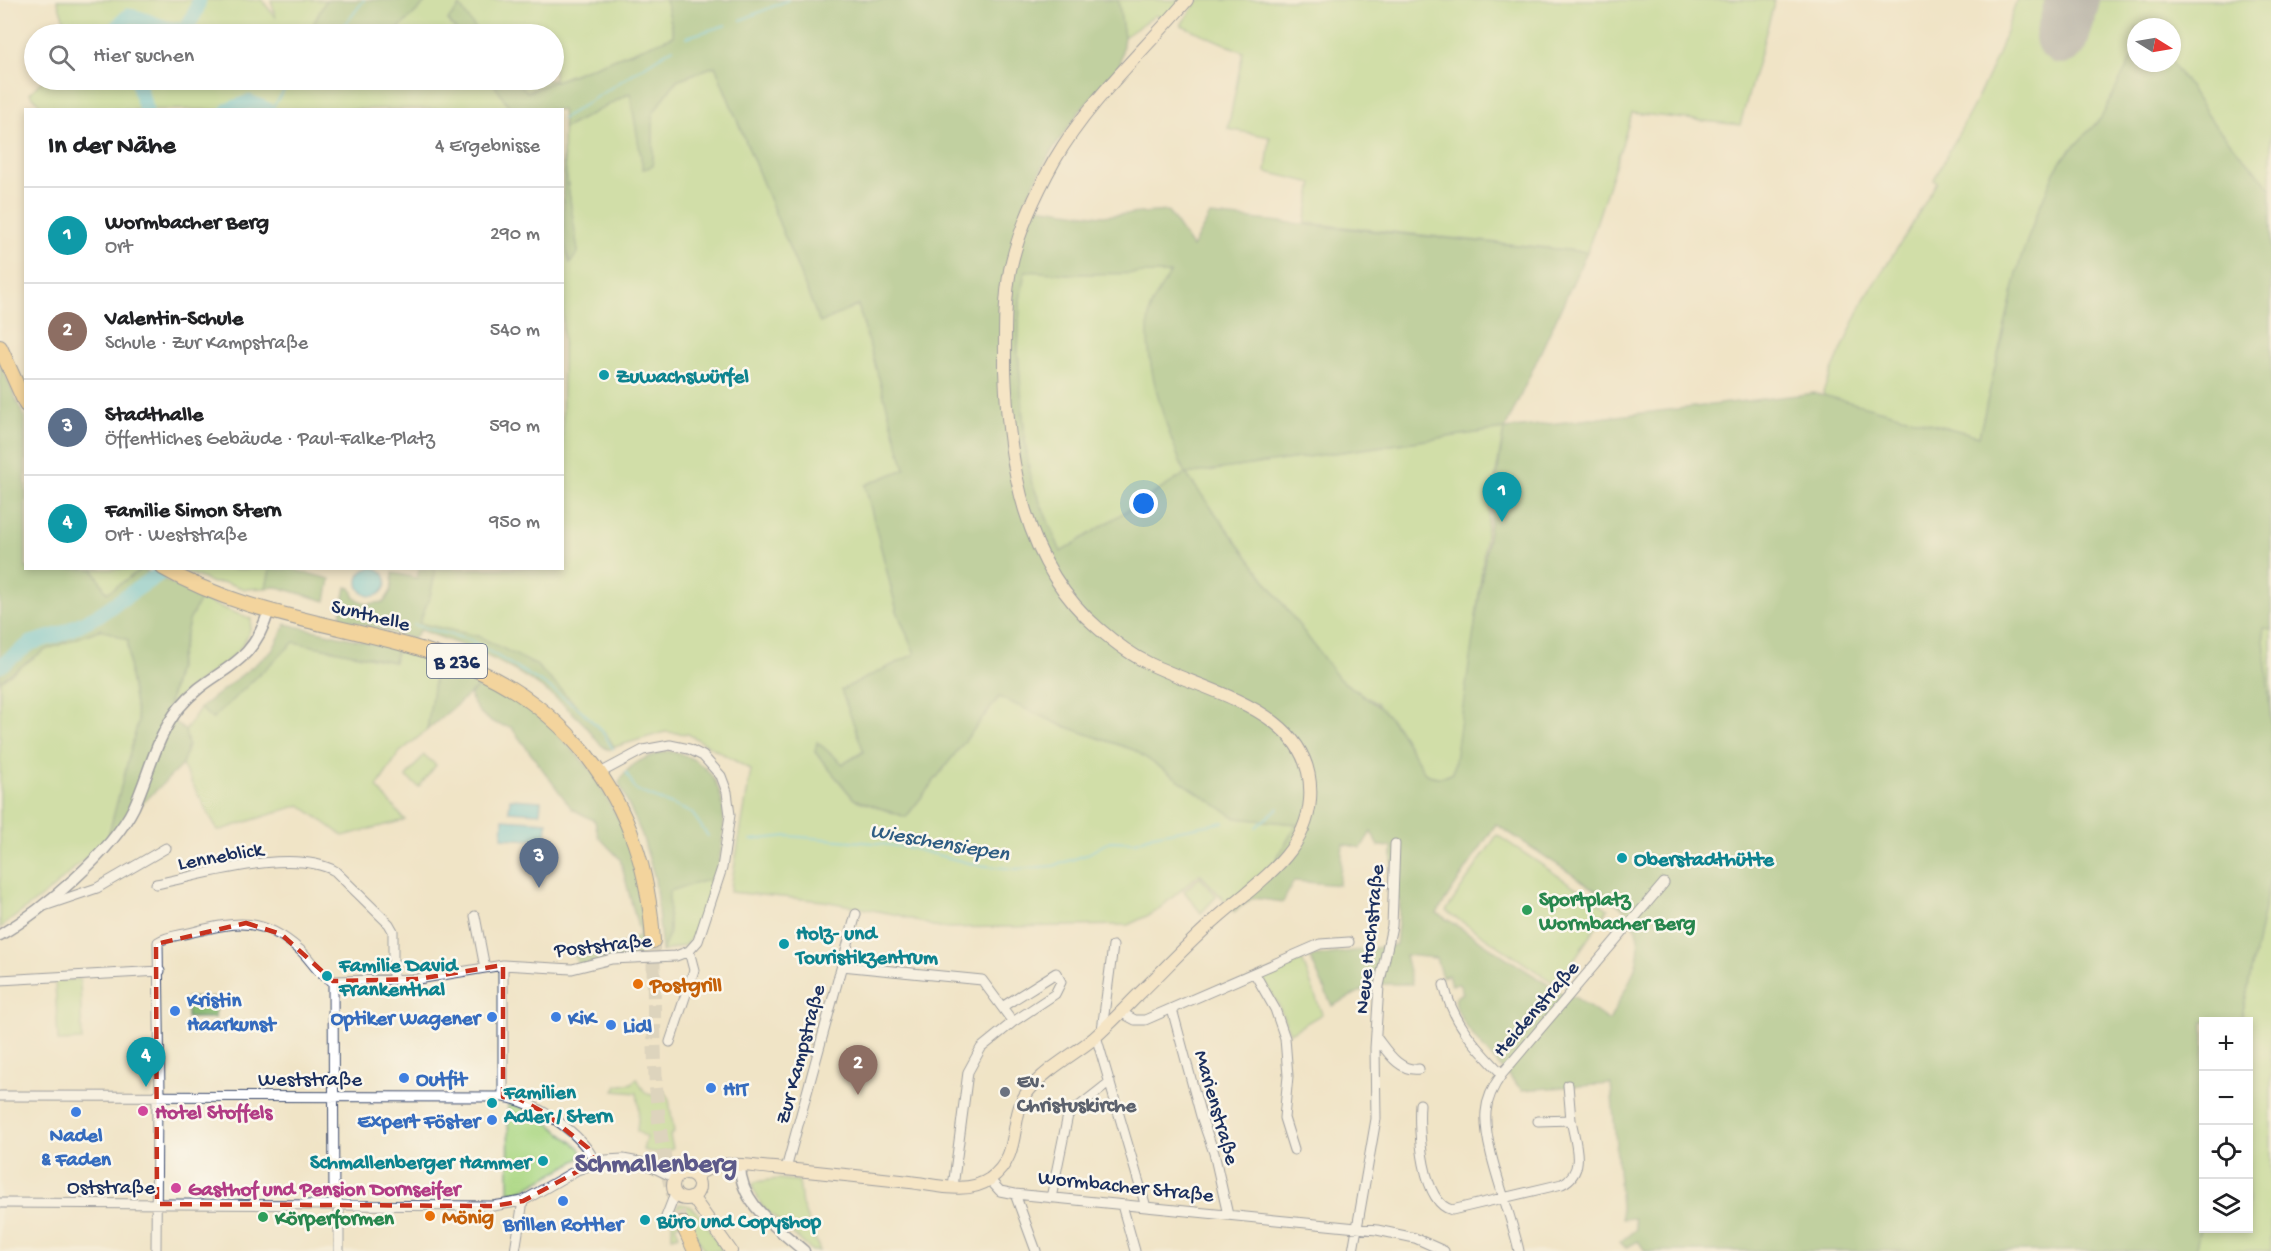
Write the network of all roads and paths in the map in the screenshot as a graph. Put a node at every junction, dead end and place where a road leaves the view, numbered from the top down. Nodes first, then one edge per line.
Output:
1 (1187, 0) edge
2 (0, 347) edge
3 (24, 401) edge
4 (167, 570) edge
5 (268, 610) junction
6 (600, 773) junction
7 (1395, 844) dead end
8 (166, 848) dead end
9 (1664, 883) dead end
10 (156, 884) dead end
11 (41, 906) junction
12 (856, 914) dead end
13 (475, 916) dead end
14 (0, 935) edge
15 (653, 941) tunnel mouth
16 (1349, 942) dead end
17 (1113, 946) dead end
18 (689, 951) junction
19 (503, 966) junction
20 (842, 966) junction
21 (485, 968) junction
22 (159, 971) junction
23 (1255, 974) junction
24 (0, 980) edge
25 (393, 980) junction
26 (333, 981) junction
27 (1444, 985) dead end
28 (1002, 1007) junction
29 (1172, 1009) junction
30 (1120, 1012) junction
31 (1013, 1022) junction
32 (1099, 1033) junction
33 (1376, 1037) junction
34 (670, 1042) dead end
35 (1419, 1069) dead end
36 (1502, 1074) junction
37 (1110, 1082) junction
38 (1568, 1085) dead end
39 (158, 1094) junction
40 (0, 1096) edge
41 (333, 1096) junction
42 (503, 1097) junction
43 (1420, 1104) dead end
44 (1538, 1120) dead end
45 (1571, 1120) junction
46 (1294, 1150) dead end
47 (595, 1162) junction
48 (740, 1165) junction
49 (786, 1169) junction
50 (695, 1176) junction
51 (675, 1178) junction
52 (989, 1179) junction
53 (953, 1187) junction
54 (675, 1194) junction
55 (1015, 1194) junction
56 (693, 1198) junction
57 (1051, 1198) junction
58 (1506, 1198) junction
59 (523, 1201) junction
60 (0, 1203) edge
61 (157, 1204) junction
62 (337, 1204) junction
63 (1122, 1205) junction
64 (1146, 1208) junction
65 (1228, 1215) junction
66 (666, 1217) dead end
67 (682, 1223) tunnel mouth
68 (1356, 1227) junction
69 (156, 1251) edge
70 (339, 1251) edge
71 (515, 1251) edge
72 (695, 1251) edge
73 (731, 1251) edge
74 (804, 1251) edge
75 (1036, 1251) edge
76 (1135, 1251) edge
77 (1353, 1251) edge
78 (1444, 1251) edge
79 (1519, 1251) edge

1 - 30 main road
2 - 3 main road
4 - 5 main road, B 236
5 - 6 main road, Sunthelle / B 236
5 - 11 street
6 - 15 main road, B 236
6 - 18 street
7 - 33 street, Neue Hochstraße
8 - 11 street
9 - 36 street, Heidenstraße
10 - 25 street, Lenneblick
11 - 14 street
12 - 20 street, Zur Kampstraße
13 - 21 street
16 - 23 street
17 - 32 street
18 - 19 street, Poststraße
18 - 34 street
19 - 21 street, Poststraße
19 - 42 street
20 - 28 street
20 - 49 street, Zur Kampstraße
21 - 25 street, Poststraße
22 - 24 street
22 - 26 street
22 - 39 street
23 - 29 street
23 - 46 street
25 - 26 street, Poststraße
26 - 41 street
27 - 36 street, Heidenstraße
28 - 31 street
28 - 31 street
29 - 30 street
29 - 65 street, Marienstraße
30 - 32 main road
31 - 53 street
32 - 37 street
32 - 52 main road
33 - 35 street, Neue Hochstraße
33 - 68 street, Neue Hochstraße
36 - 58 street, Heidenstraße
37 - 57 street
37 - 64 street
38 - 45 street
39 - 40 street, Weststraße
39 - 41 street, Weststraße
39 - 61 street
41 - 42 street, Weststraße
41 - 62 street
42 - 47 street, Weststraße
43 - 58 street
44 - 45 street
45 - 58 street
47 - 51 street, Oststraße
47 - 59 street, Oststraße
48 - 49 main road
48 - 50 main road
48 - 74 street
49 - 53 main road
50 - 51 main road
50 - 56 main road
51 - 54 main road
52 - 53 main road
52 - 55 street, Wormbacher Straße
54 - 56 main road
54 - 66 street
55 - 57 street, Wormbacher Straße
55 - 75 street
56 - 73 main road
57 - 63 street, Wormbacher Straße
58 - 79 street, Heidenstraße
59 - 62 street, Oststraße
59 - 71 street
60 - 61 street, Oststraße
61 - 62 street, Oststraße
61 - 69 street
62 - 70 street
63 - 64 street, Wormbacher Straße
63 - 76 street
64 - 65 street, Wormbacher Straße
65 - 68 street, Wormbacher Straße
67 - 72 main road
68 - 77 street, Neue Hochstraße
68 - 78 street, Wormbacher Straße

